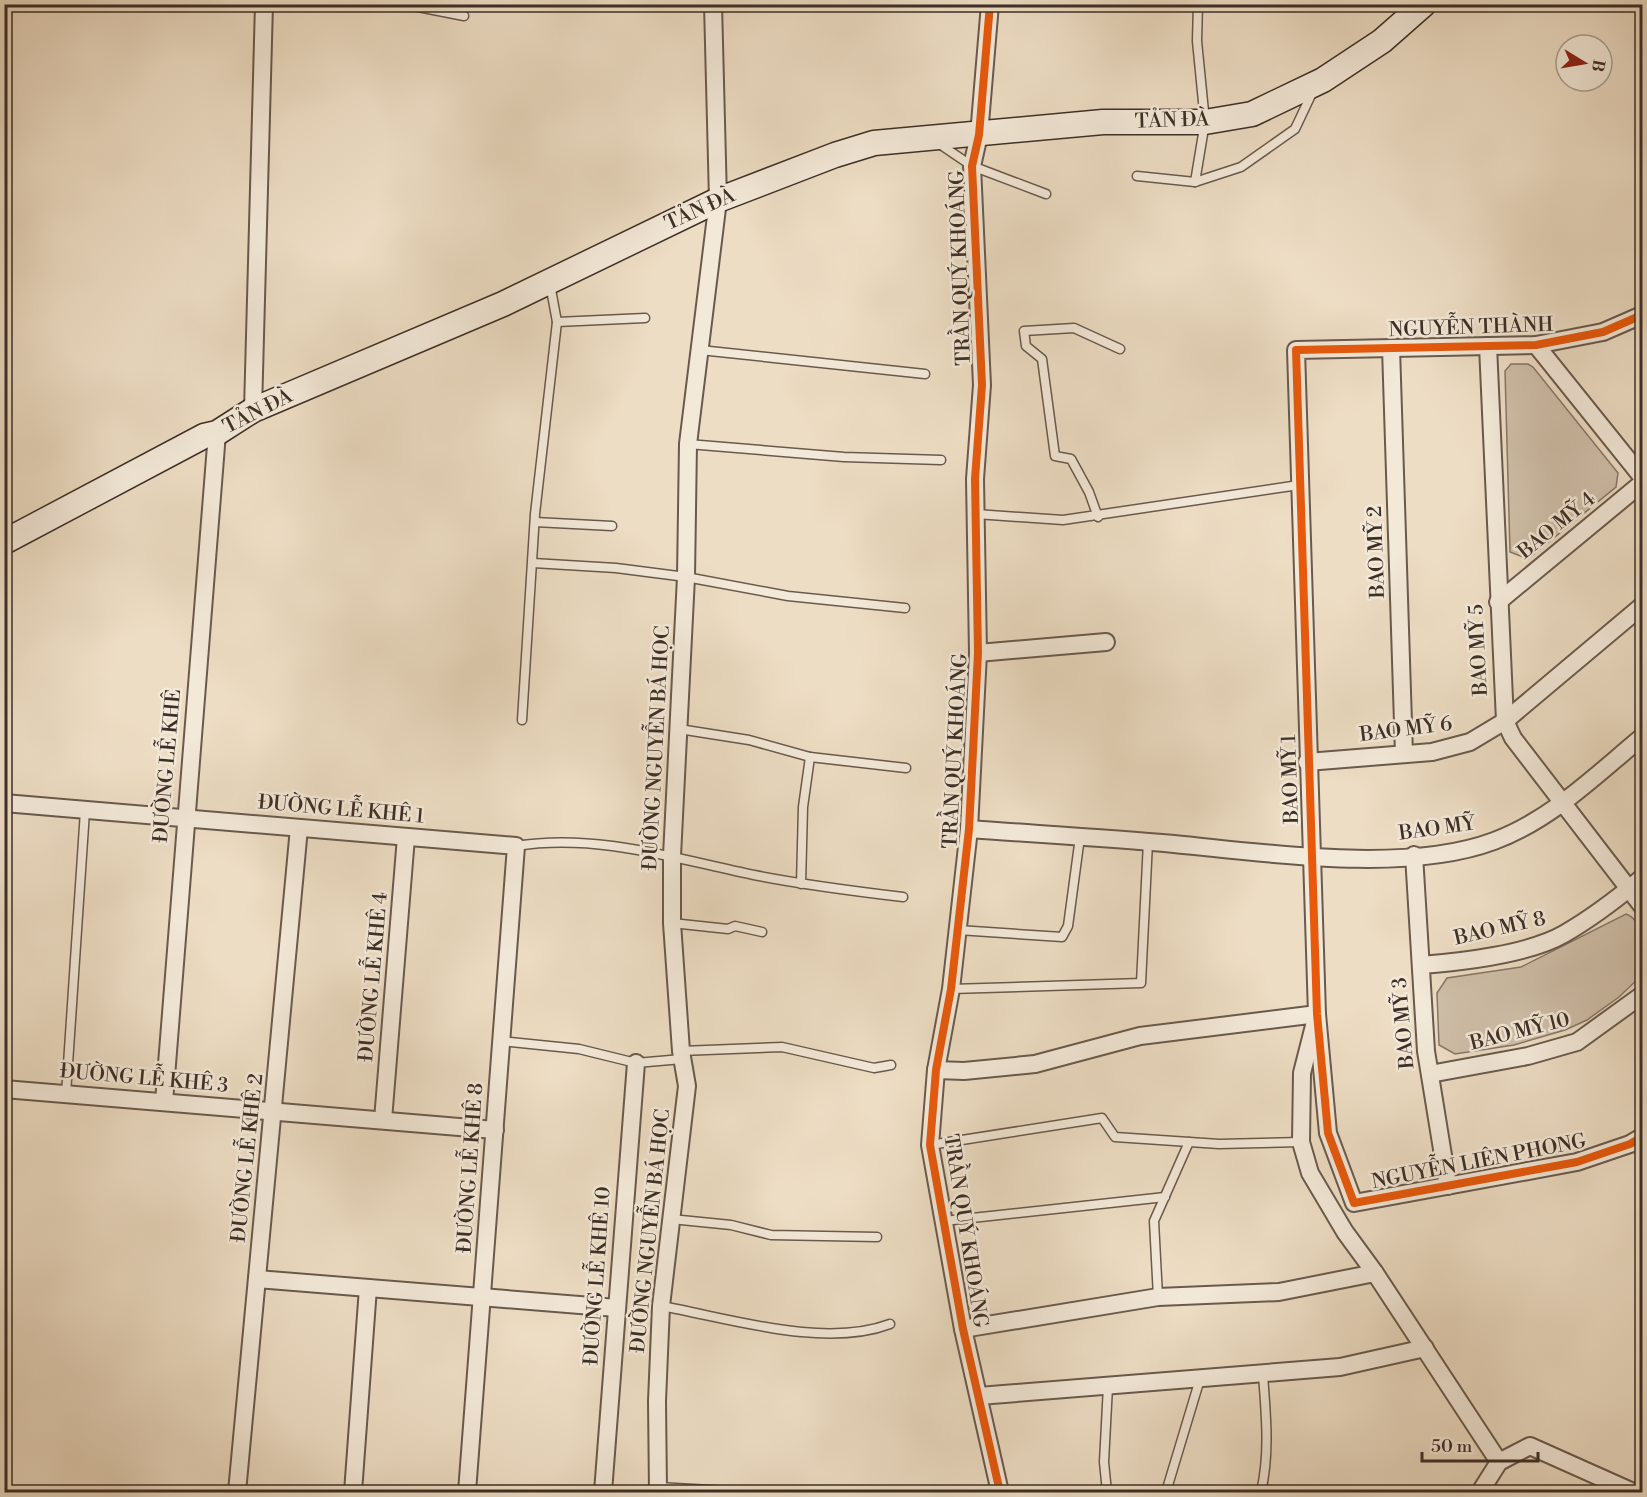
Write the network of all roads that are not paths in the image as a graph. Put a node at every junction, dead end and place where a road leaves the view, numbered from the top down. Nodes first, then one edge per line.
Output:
1 (264, 4) edge
2 (403, 4) edge
3 (713, 4) edge
4 (990, 4) edge
5 (1198, 4) edge
6 (1424, 4) edge
7 (464, 16) dead end
8 (1323, 81) junction
9 (1205, 122) junction
10 (979, 135) junction
11 (932, 139) junction
12 (972, 166) junction
13 (1137, 176) dead end
14 (1195, 182) junction
15 (1046, 194) dead end
16 (718, 200) junction
17 (549, 281) junction
18 (645, 318) dead end
19 (1641, 320) edge
20 (557, 322) junction
21 (1536, 345) junction
22 (1488, 346) junction
23 (1391, 348) junction
24 (1120, 349) dead end
25 (700, 350) junction
26 (1296, 350) joint
27 (925, 374) dead end
28 (253, 410) junction
29 (217, 433) junction
30 (688, 444) junction
31 (941, 460) dead end
32 (1642, 477) edge
33 (1642, 483) edge
34 (1299, 485) junction
35 (976, 514) junction
36 (1098, 517) junction
37 (535, 522) junction
38 (612, 526) dead end
39 (4, 542) edge
40 (532, 563) junction
41 (686, 577) junction
42 (1498, 602) junction
43 (1642, 606) edge
44 (905, 608) dead end
45 (1106, 642) dead end
46 (978, 653) junction
47 (522, 720) dead end
48 (1505, 721) junction
49 (679, 729) junction
50 (1642, 737) edge
51 (1404, 754) junction
52 (810, 757) junction
53 (1307, 762) junction
54 (906, 768) dead end
55 (4, 803) edge
56 (1562, 803) junction
57 (85, 811) junction
58 (185, 819) junction
59 (299, 828) junction
60 (969, 829) junction
61 (406, 837) junction
62 (1080, 837) junction
63 (1148, 842) junction
64 (516, 846) junction
65 (1414, 855) junction
66 (672, 856) junction
67 (1311, 857) junction
68 (1642, 878) edge
69 (801, 884) junction
70 (1629, 889) junction
71 (903, 897) dead end
72 (1642, 906) edge
73 (672, 923) junction
74 (958, 930) junction
75 (762, 932) dead end
76 (1420, 965) junction
77 (951, 989) junction
78 (1642, 995) edge
79 (1317, 1014) junction
80 (501, 1041) junction
81 (682, 1055) junction
82 (636, 1063) junction
83 (891, 1065) dead end
84 (936, 1070) junction
85 (1430, 1074) junction
86 (4, 1089) edge
87 (66, 1094) junction
88 (164, 1102) junction
89 (274, 1111) junction
90 (383, 1120) junction
91 (495, 1130) junction
92 (1642, 1137) edge
93 (1189, 1142) junction
94 (1301, 1142) junction
95 (930, 1145) junction
96 (1448, 1186) junction
97 (1165, 1197) junction
98 (1354, 1203) joint
99 (671, 1219) junction
100 (944, 1221) junction
101 (877, 1237) dead end
102 (1375, 1273) junction
103 (257, 1279) junction
104 (368, 1288) junction
105 (482, 1297) junction
106 (1158, 1297) junction
107 (661, 1306) junction
108 (617, 1308) junction
109 (890, 1324) dead end
110 (963, 1329) junction
111 (1425, 1348) junction
112 (1263, 1375) junction
113 (1200, 1379) junction
114 (1108, 1386) junction
115 (979, 1396) junction
116 (1499, 1462) junction
117 (658, 1490) edge
118 (914, 1491) dead end
119 (237, 1492) edge
120 (353, 1492) edge
121 (467, 1492) edge
122 (603, 1492) edge
123 (746, 1492) edge
124 (873, 1492) edge
125 (1000, 1492) edge
126 (1107, 1492) edge
127 (1166, 1492) edge
128 (1261, 1492) edge
129 (1480, 1492) edge
130 (1633, 1492) edge

1 - 28 street
2 - 7 lane
3 - 16 street, ĐƯỜNG NGUYỄN BÁ HỌC
4 - 10 street, TRẦN QUÝ KHOÁNG
5 - 9 lane
6 - 8 main road, TẢN ĐÀ
8 - 9 main road, TẢN ĐÀ
8 - 14 lane
9 - 10 main road, TẢN ĐÀ
9 - 14 lane
10 - 11 main road, TẢN ĐÀ
10 - 12 street, TRẦN QUÝ KHOÁNG
11 - 12 lane
11 - 16 main road, TẢN ĐÀ
12 - 15 lane
12 - 35 street, TRẦN QUÝ KHOÁNG
13 - 14 lane
16 - 17 main road, TẢN ĐÀ
16 - 25 street, ĐƯỜNG NGUYỄN BÁ HỌC
17 - 20 lane
17 - 28 main road, TẢN ĐÀ
18 - 20 lane
19 - 21 street, NGUYỄN THÀNH
20 - 37 lane
21 - 22 street, NGUYỄN THÀNH
21 - 32 street
22 - 23 street, NGUYỄN THÀNH
22 - 42 street, BAO MỸ 5
23 - 26 street, NGUYỄN THÀNH
23 - 51 street, BAO MỸ 2
24 - 36 lane
25 - 27 lane
25 - 30 street, ĐƯỜNG NGUYỄN BÁ HỌC
26 - 34 street, BAO MỸ 1
28 - 29 main road, TẢN ĐÀ
29 - 39 main road, TẢN ĐÀ
29 - 58 street, ĐƯỜNG LỄ KHÊ
30 - 31 lane
30 - 41 street, ĐƯỜNG NGUYỄN BÁ HỌC
33 - 42 street, BAO MỸ 4
34 - 36 lane
34 - 53 street, BAO MỸ 1
35 - 36 lane
35 - 46 street, TRẦN QUÝ KHOÁNG
37 - 38 lane
37 - 40 lane
40 - 41 lane
40 - 47 lane
41 - 44 lane
41 - 49 street, ĐƯỜNG NGUYỄN BÁ HỌC
42 - 48 street, BAO MỸ 5
43 - 48 street, BAO MỸ 6
45 - 46 street
46 - 60 street, TRẦN QUÝ KHOÁNG
48 - 51 street, BAO MỸ 6
48 - 56 street, BAO MỸ 5
49 - 52 lane
49 - 66 street, ĐƯỜNG NGUYỄN BÁ HỌC
50 - 56 street, BAO MỸ
51 - 53 street, BAO MỸ 6
52 - 54 lane
52 - 69 lane
53 - 67 street, BAO MỸ 1
55 - 57 street, ĐƯỜNG LỄ KHÊ 1
56 - 65 street, BAO MỸ
56 - 70 street, BAO MỸ 5
57 - 58 street, ĐƯỜNG LỄ KHÊ 1
57 - 87 lane
58 - 59 street, ĐƯỜNG LỄ KHÊ 1
58 - 88 street, ĐƯỜNG LỄ KHÊ
59 - 61 street, ĐƯỜNG LỄ KHÊ 1
59 - 89 street, ĐƯỜNG LỄ KHÊ 2
60 - 62 street, BAO MỸ
60 - 74 street, TRẦN QUÝ KHOÁNG
61 - 64 street, ĐƯỜNG LỄ KHÊ 1
61 - 90 street, ĐƯỜNG LỄ KHÊ 4
62 - 63 street, BAO MỸ
62 - 74 lane
63 - 67 street, BAO MỸ
63 - 77 lane
64 - 66 lane, ĐƯỜNG LỄ KHÊ 1
64 - 80 street, ĐƯỜNG LỄ KHÊ 8
65 - 67 street, BAO MỸ
65 - 76 street, BAO MỸ 3
66 - 69 lane, ĐƯỜNG LỄ KHÊ 1
66 - 73 street, ĐƯỜNG NGUYỄN BÁ HỌC
67 - 79 street, BAO MỸ 1
68 - 70 street, BAO MỸ 8
69 - 71 lane, ĐƯỜNG LỄ KHÊ 1
70 - 72 street, BAO MỸ 5
70 - 76 street, BAO MỸ 8
73 - 75 lane
73 - 81 street, ĐƯỜNG NGUYỄN BÁ HỌC
74 - 77 street, TRẦN QUÝ KHOÁNG
76 - 85 street, BAO MỸ 3
77 - 84 street, TRẦN QUÝ KHOÁNG
78 - 85 street, BAO MỸ 10
79 - 84 street
79 - 94 street
79 - 98 street, BAO MỸ 1
80 - 82 lane
80 - 91 street, ĐƯỜNG LỄ KHÊ 8
81 - 82 lane
81 - 83 lane
81 - 99 street, ĐƯỜNG NGUYỄN BÁ HỌC
82 - 108 street, ĐƯỜNG LỄ KHÊ 10
84 - 95 street, TRẦN QUÝ KHOÁNG
85 - 96 street, BAO MỸ 3
86 - 87 street, ĐƯỜNG LỄ KHÊ 3
87 - 88 street, ĐƯỜNG LỄ KHÊ 3
88 - 89 street, ĐƯỜNG LỄ KHÊ 3
89 - 90 street, ĐƯỜNG LỄ KHÊ 3
89 - 103 street, ĐƯỜNG LỄ KHÊ 2
90 - 91 street, ĐƯỜNG LỄ KHÊ 3
91 - 105 street, ĐƯỜNG LỄ KHÊ 8
92 - 96 street, NGUYỄN LIÊN PHONG
93 - 94 lane
93 - 95 lane
93 - 97 lane
94 - 102 street
95 - 100 street, TRẦN QUÝ KHOÁNG
96 - 98 street, NGUYỄN LIÊN PHONG
97 - 100 lane
97 - 106 lane
99 - 101 lane
99 - 107 street, ĐƯỜNG NGUYỄN BÁ HỌC
100 - 110 street, TRẦN QUÝ KHOÁNG
102 - 106 street
102 - 111 street
103 - 104 street
103 - 119 street, ĐƯỜNG LỄ KHÊ 2
104 - 105 street
104 - 120 street
105 - 108 street
105 - 121 street, ĐƯỜNG LỄ KHÊ 8
106 - 110 street
107 - 109 lane
107 - 117 street, ĐƯỜNG NGUYỄN BÁ HỌC
108 - 122 street, ĐƯỜNG LỄ KHÊ 10
110 - 115 street, TRẦN QUÝ KHOÁNG
111 - 112 street
111 - 116 street
112 - 113 street
112 - 128 lane
113 - 114 street
113 - 127 lane
114 - 115 street
114 - 126 lane
115 - 125 street, TRẦN QUÝ KHOÁNG
116 - 129 street
116 - 130 street
117 - 123 lane
118 - 124 lane

